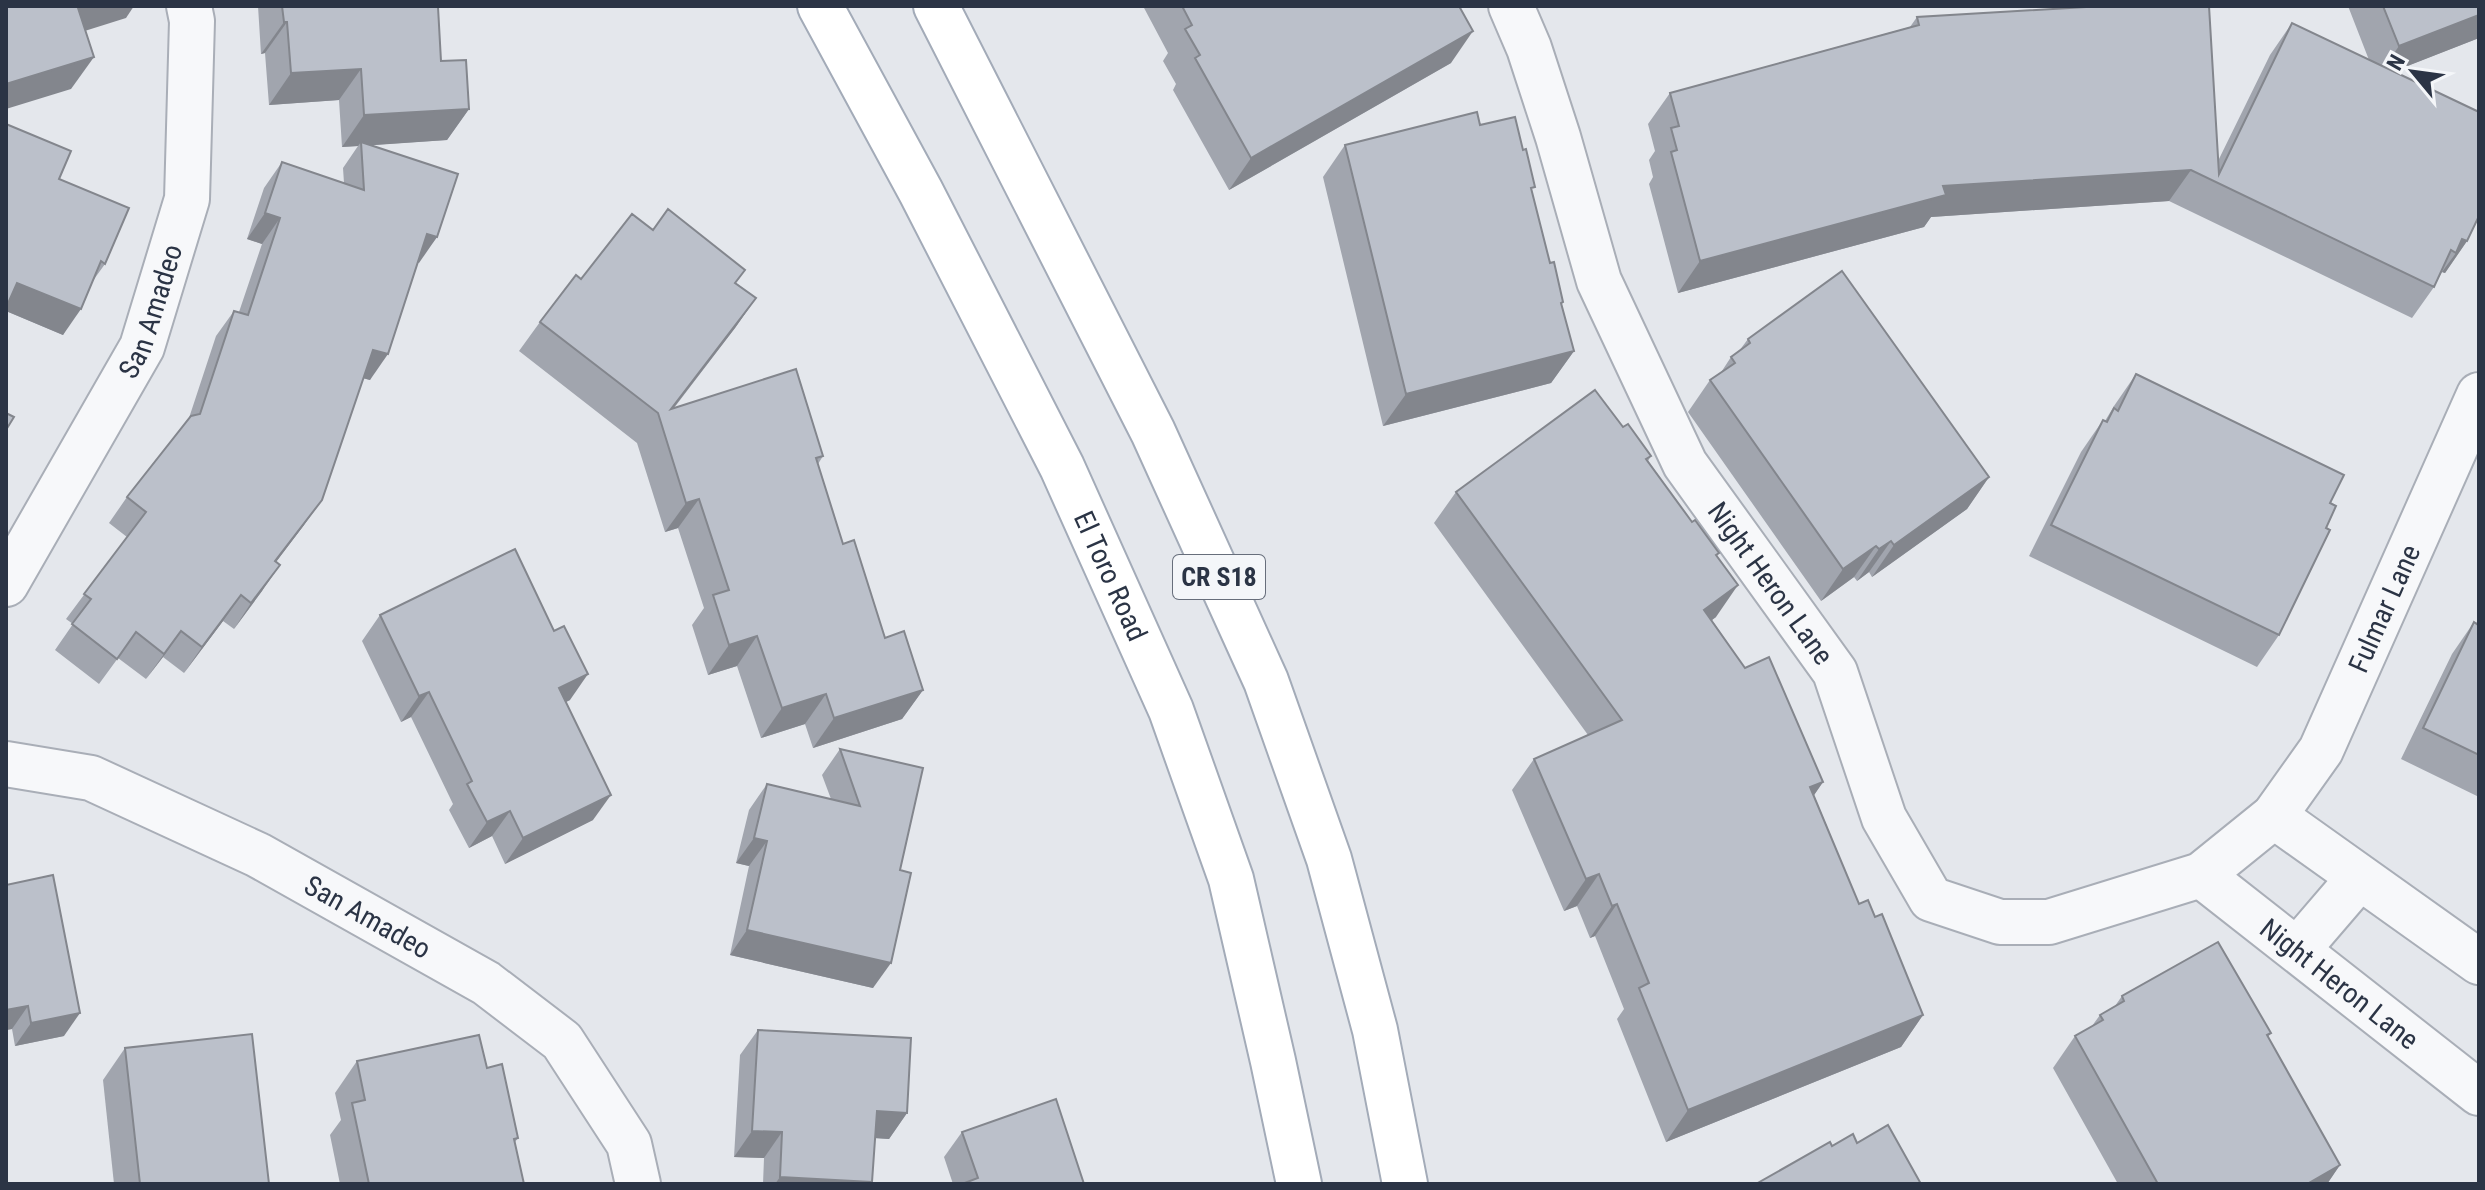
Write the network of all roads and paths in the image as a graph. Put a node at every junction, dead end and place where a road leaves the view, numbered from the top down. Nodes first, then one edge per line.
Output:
1 (189, 6) edge
2 (820, 6) edge
3 (936, 6) edge
4 (1511, 6) edge
5 (2479, 395) edge
6 (6, 584) edge
7 (6, 764) edge
8 (2274, 816) junction
9 (2201, 875) junction
10 (2359, 878) junction
11 (2298, 949) junction
12 (2479, 962) edge
13 (2479, 1093) edge
14 (638, 1184) edge
15 (1299, 1184) edge
16 (1405, 1184) edge

1 - 6 street, San Amadeo
2 - 15 main road, El Toro Road
3 - 16 main road, CR S18
4 - 9 street, Night Heron Lane
5 - 8 street, Fulmar Lane
7 - 14 street, San Amadeo
8 - 9 street, Night Heron Lane
8 - 10 street
9 - 11 street, Night Heron Lane
10 - 11 street
10 - 12 street
11 - 13 street, Night Heron Lane

